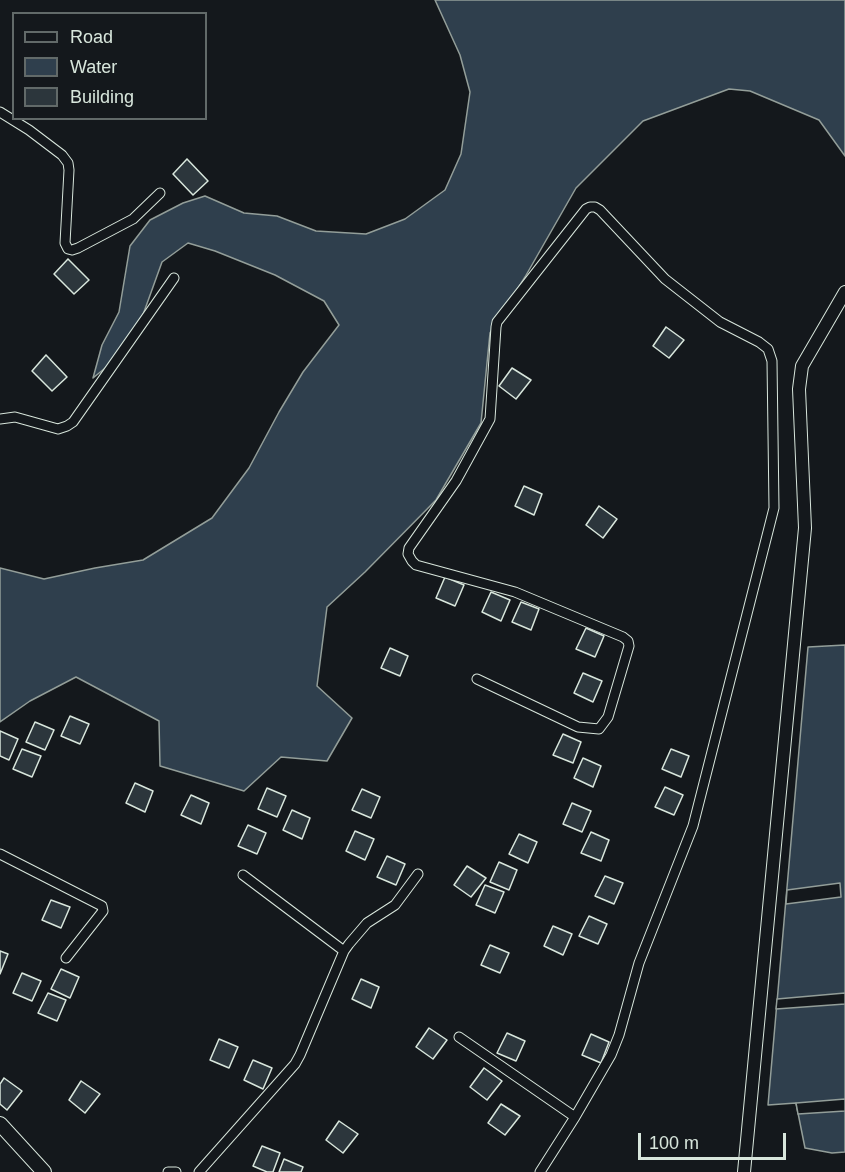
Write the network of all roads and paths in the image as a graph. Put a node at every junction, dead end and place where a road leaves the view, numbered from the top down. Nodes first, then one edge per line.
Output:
1 (13, 120) edge
2 (160, 193) dead end
3 (174, 278) dead end
4 (845, 292) edge
5 (0, 419) edge
6 (477, 679) dead end
7 (0, 854) edge
8 (418, 874) dead end
9 (243, 875) dead end
10 (344, 951) junction
11 (66, 958) dead end
12 (459, 1037) dead end
13 (575, 1117) junction
14 (0, 1124) edge
15 (44, 1172) edge
16 (168, 1172) edge
17 (176, 1172) edge
18 (199, 1172) edge
19 (540, 1172) edge
20 (744, 1172) edge

1 - 2 street
3 - 5 street
4 - 20 street
6 - 13 street
7 - 11 street
8 - 10 street
9 - 10 street
10 - 18 street
12 - 13 street
13 - 19 street
14 - 15 main road
16 - 17 street

